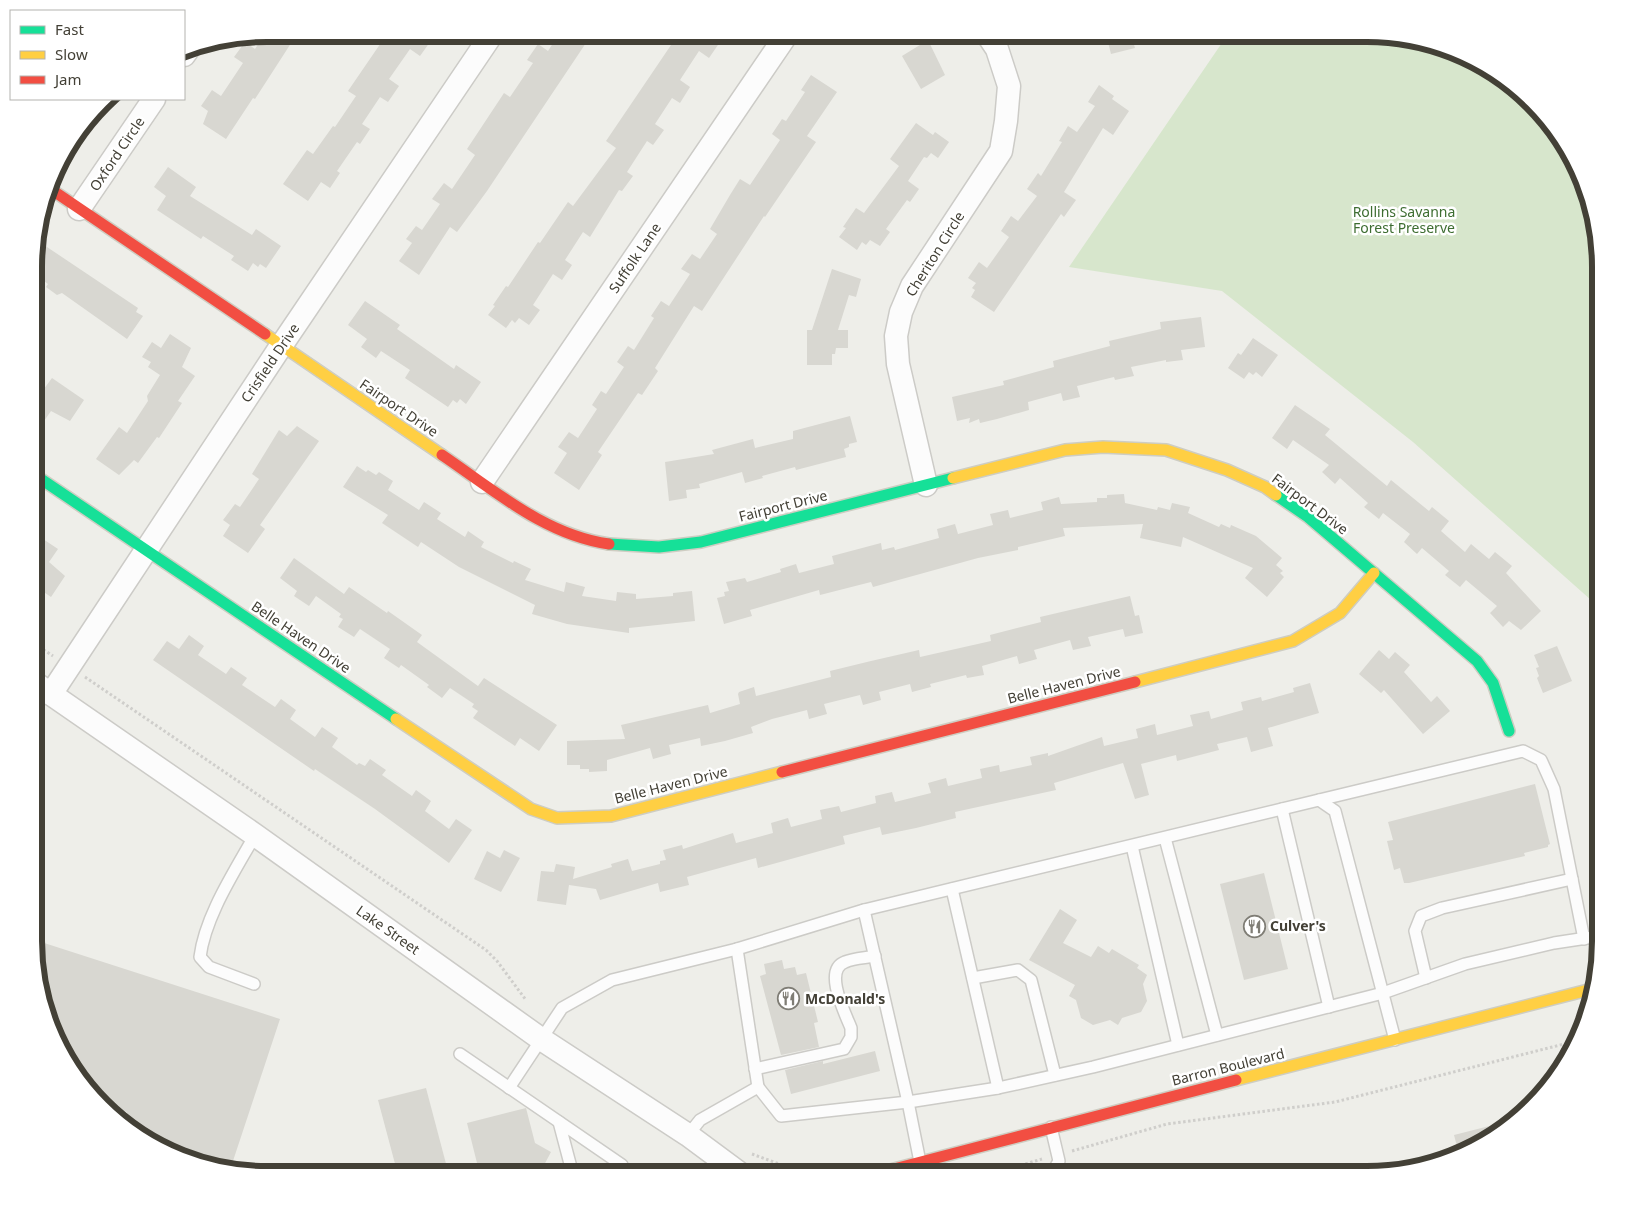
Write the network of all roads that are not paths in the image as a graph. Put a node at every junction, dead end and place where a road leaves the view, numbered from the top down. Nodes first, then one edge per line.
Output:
1 (487, 42) edge
2 (782, 42) edge
3 (992, 42) edge
4 (153, 100) edge
5 (55, 192) edge
6 (79, 209) junction
7 (281, 346) junction
8 (42, 480) edge
9 (482, 482) junction
10 (926, 485) junction
11 (146, 550) junction
12 (1374, 573) junction
13 (43, 689) edge
14 (1509, 731) dead end
15 (1319, 800) junction
16 (1282, 809) junction
17 (255, 835) junction
18 (1165, 838) junction
19 (1132, 846) junction
20 (1572, 879) junction
21 (952, 888) junction
22 (864, 910) junction
23 (1592, 938) edge
24 (1584, 939) junction
25 (737, 949) junction
26 (875, 956) junction
27 (973, 978) junction
28 (1426, 978) junction
29 (254, 984) dead end
30 (1586, 991) edge
31 (1383, 993) junction
32 (1329, 1007) junction
33 (547, 1031) junction
34 (1217, 1035) junction
35 (1395, 1040) junction
36 (1178, 1045) junction
37 (460, 1054) dead end
38 (755, 1069) junction
39 (1055, 1075) junction
40 (758, 1087) junction
41 (509, 1088) junction
42 (998, 1088) junction
43 (908, 1102) junction
44 (559, 1122) junction
45 (1051, 1127) junction
46 (688, 1135) junction
47 (920, 1162) junction
48 (622, 1165) dead end
49 (571, 1166) edge
50 (730, 1166) edge
51 (905, 1166) edge
52 (1056, 1166) edge

1 - 7 street, Crisfield Drive
2 - 9 street, Suffolk Lane
3 - 10 street, Cheriton Circle
4 - 6 street, Oxford Circle
5 - 6 street, Fairport Drive
6 - 7 street, Fairport Drive
7 - 9 street, Fairport Drive
7 - 11 street, Crisfield Drive
8 - 11 street, Belle Haven Drive
9 - 10 street, Fairport Drive
10 - 12 street, Fairport Drive
11 - 12 street, Belle Haven Drive
11 - 13 street, Crisfield Drive
12 - 14 street, Fairport Drive
13 - 17 street, Lake Street
15 - 16 lane
15 - 20 lane
15 - 31 lane
16 - 18 lane
16 - 32 lane
17 - 29 lane
17 - 33 street, Lake Street
18 - 19 lane
18 - 34 lane
19 - 21 lane
19 - 36 lane
20 - 24 lane
20 - 28 lane
21 - 22 lane
21 - 27 lane
22 - 25 lane
22 - 26 lane
23 - 24 lane
24 - 28 lane
25 - 33 lane
25 - 38 lane
26 - 38 lane
26 - 43 lane
27 - 39 lane
27 - 42 lane
28 - 31 lane
30 - 35 street, Barron Boulevard
31 - 32 lane
31 - 35 lane
32 - 34 lane
33 - 41 lane
33 - 46 street, Lake Street
34 - 36 lane
35 - 45 street, Barron Boulevard
36 - 39 lane
37 - 41 lane
38 - 40 lane
39 - 42 lane
40 - 43 lane
40 - 46 lane
41 - 44 lane
42 - 43 lane
43 - 47 lane
44 - 48 lane
44 - 49 lane
45 - 47 street, Barron Boulevard
45 - 52 lane
46 - 50 street, Lake Street
47 - 51 street, Barron Boulevard

